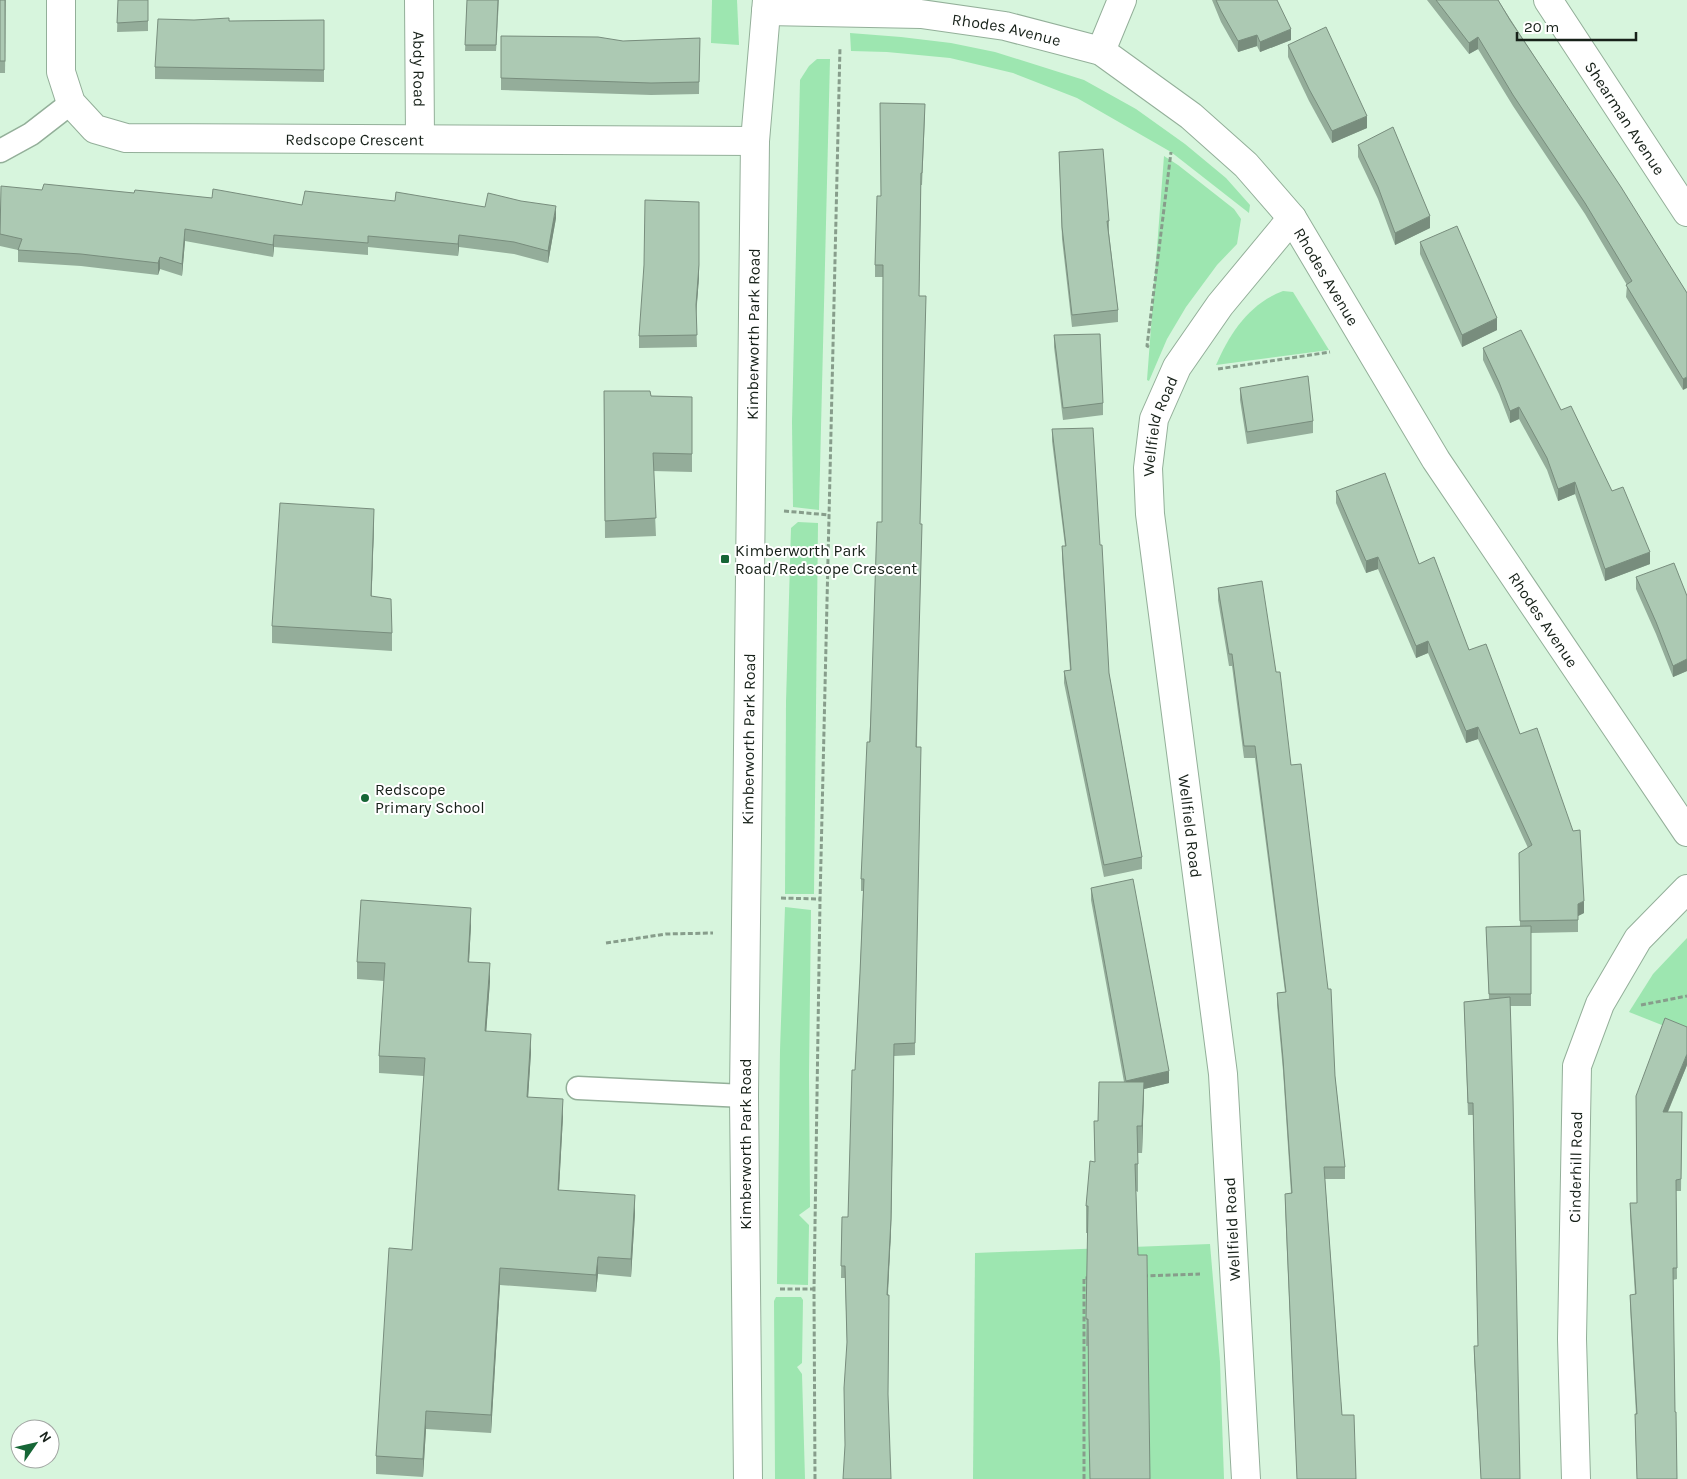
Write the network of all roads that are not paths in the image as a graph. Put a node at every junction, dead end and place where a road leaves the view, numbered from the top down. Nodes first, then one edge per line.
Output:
1 (61, 0) edge
2 (419, 0) edge
3 (1122, 0) edge
4 (1548, 0) edge
5 (766, 6) edge
6 (1101, 51) junction
7 (71, 103) junction
8 (420, 138) junction
9 (755, 141) junction
10 (0, 151) edge
11 (1687, 212) edge
12 (1292, 218) junction
13 (1687, 832) edge
14 (1687, 889) edge
15 (578, 1088) dead end
16 (744, 1096) junction
17 (748, 1479) edge
18 (1246, 1479) edge
19 (1576, 1479) edge

1 - 7 street, Redscope Crescent
2 - 8 street, Abdy Road
3 - 6 street
4 - 11 street, Shearman Avenue
5 - 6 street, Rhodes Avenue
5 - 9 street, Kimberworth Park Road
6 - 12 street, Rhodes Avenue
7 - 8 street, Redscope Crescent
7 - 10 lane
8 - 9 street, Redscope Crescent
9 - 16 street, Kimberworth Park Road
12 - 13 street, Rhodes Avenue
12 - 18 street, Wellfield Road
14 - 19 street, Cinderhill Road
15 - 16 lane
16 - 17 street, Kimberworth Park Road

